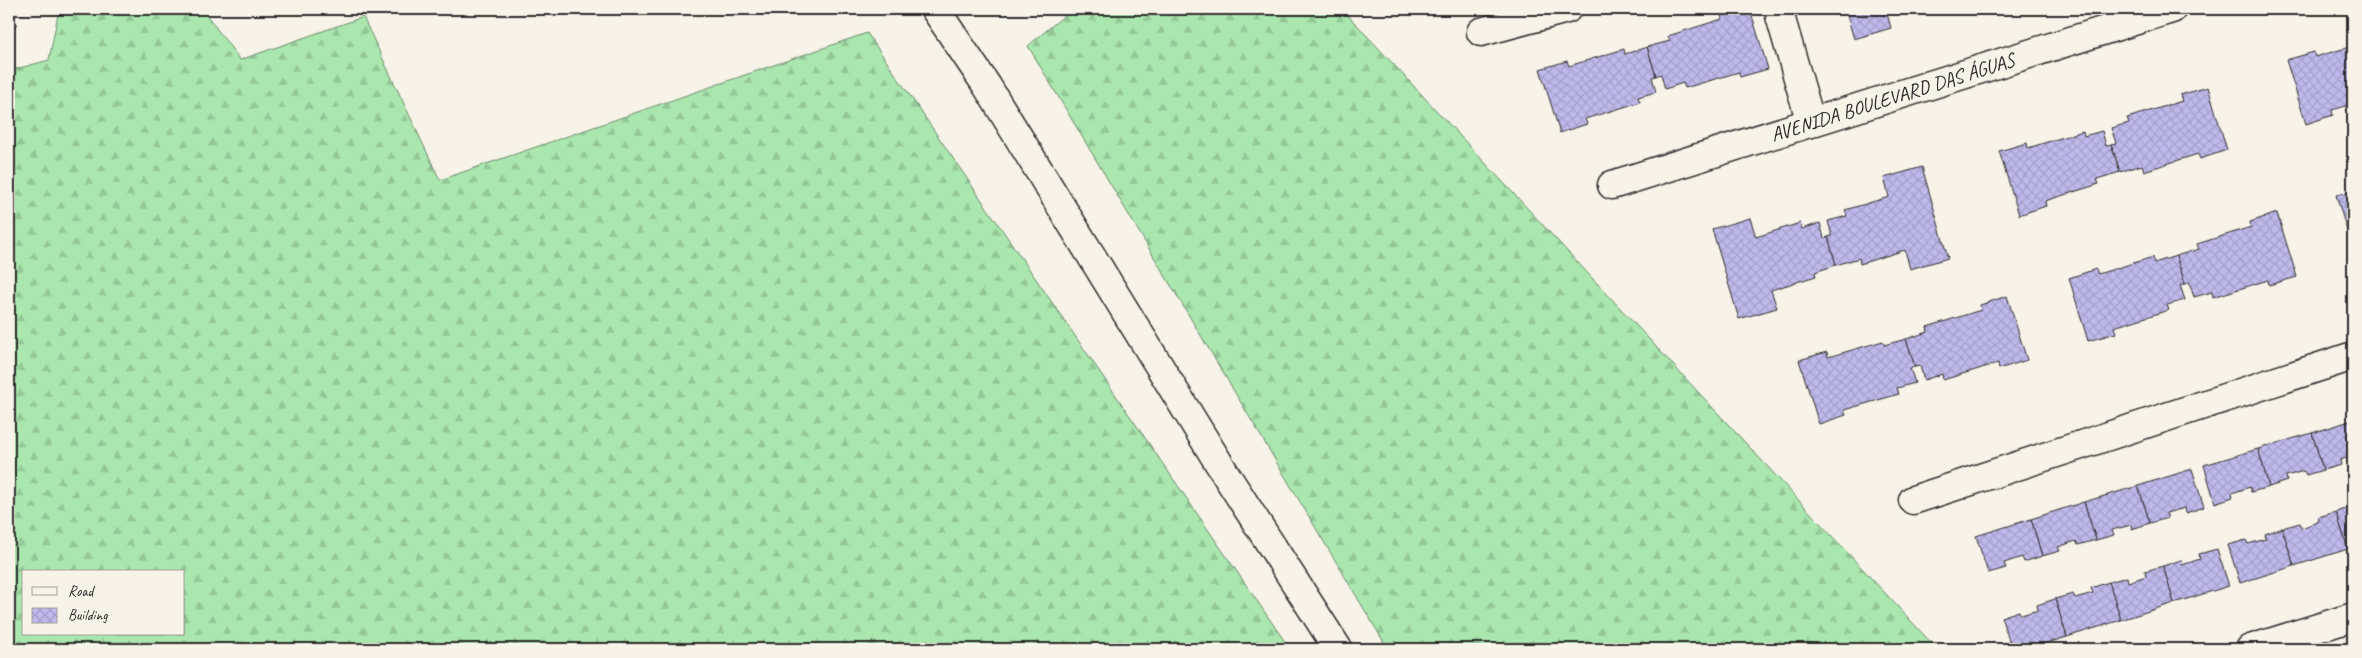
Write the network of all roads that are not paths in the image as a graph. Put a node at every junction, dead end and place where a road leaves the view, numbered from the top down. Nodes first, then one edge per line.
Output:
1 (935, 9) edge
2 (1567, 9) edge
3 (1778, 9) edge
4 (2172, 9) edge
5 (1481, 32) dead end
6 (1812, 124) junction
7 (1612, 185) dead end
8 (2353, 356) edge
9 (1913, 500) dead end
10 (2353, 617) edge
11 (1338, 649) edge
12 (2250, 649) edge

1 - 11 street
2 - 5 street
3 - 6 street
4 - 6 street, AVENIDA BOULEVARD DAS ÁGUAS
6 - 7 street, AVENIDA BOULEVARD DAS ÁGUAS
8 - 9 street
10 - 12 street

